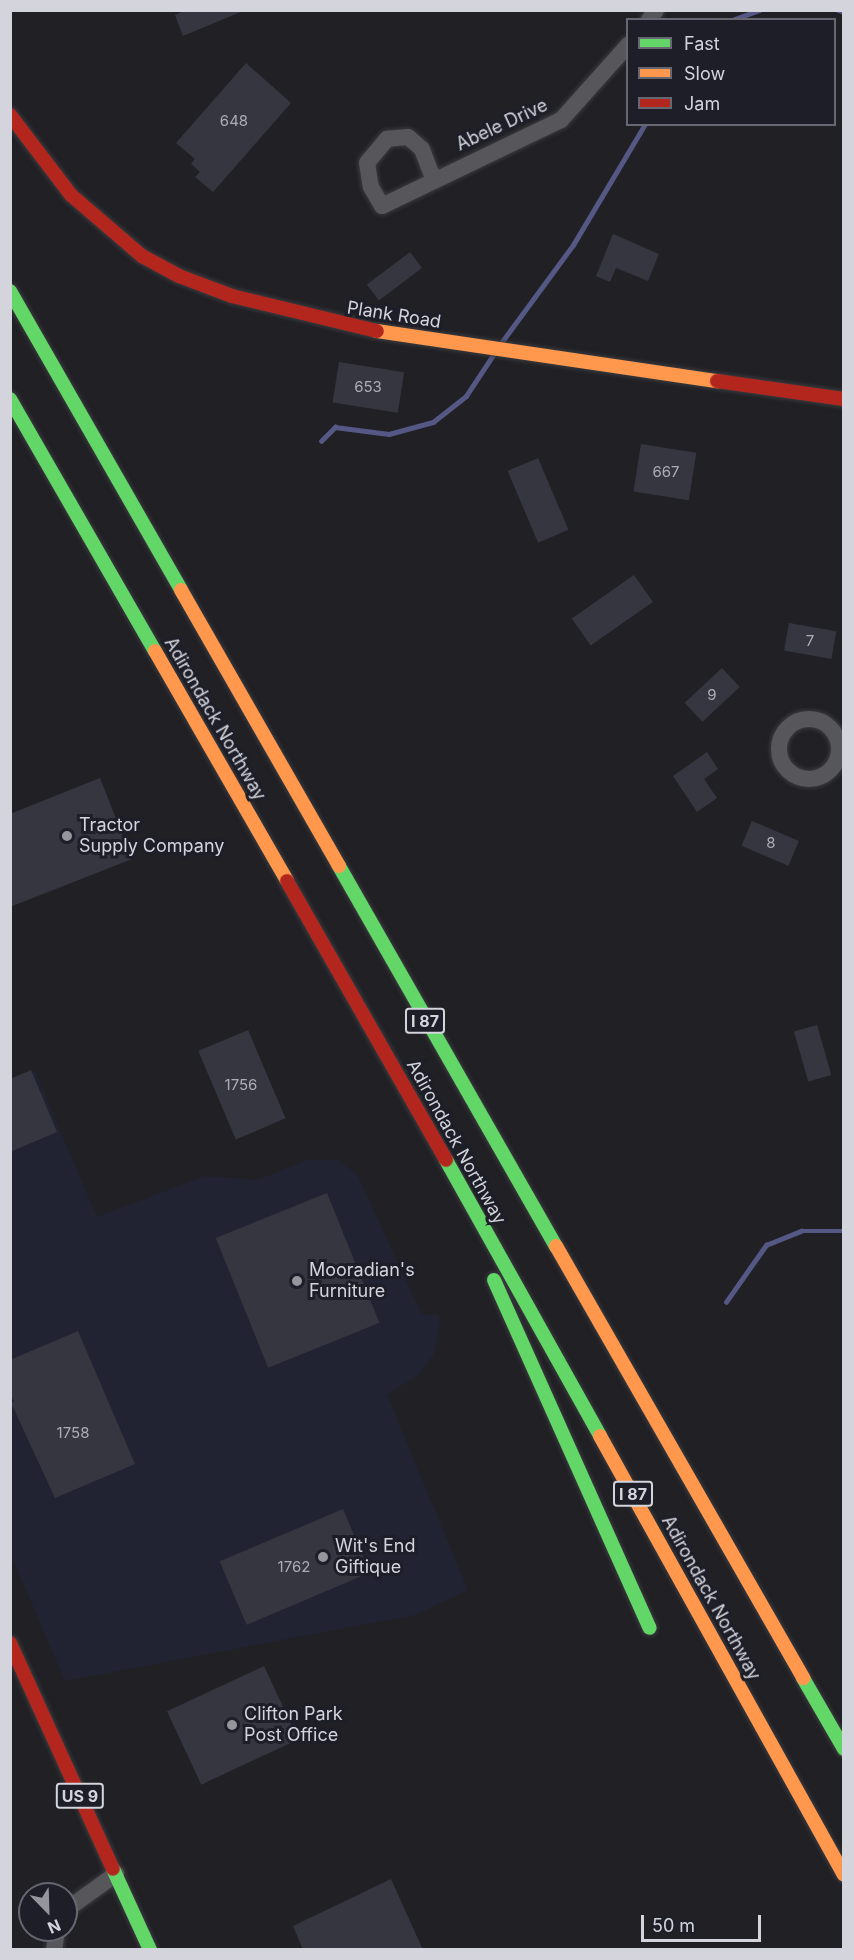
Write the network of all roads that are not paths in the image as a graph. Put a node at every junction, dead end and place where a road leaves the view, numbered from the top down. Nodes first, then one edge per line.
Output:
1 (626, 46) edge
2 (10, 114) edge
3 (433, 178) junction
4 (10, 291) edge
5 (10, 399) edge
6 (843, 399) edge
7 (420, 1113) junction
8 (650, 1628) dead end
9 (10, 1643) edge
10 (843, 1749) edge
11 (116, 1874) junction
12 (843, 1875) edge
13 (78, 1901) edge
14 (150, 1950) edge

1 - 3 street, Abele Drive
2 - 6 main road, Plank Road
3 - 3 street, Abele Drive
4 - 10 main road, Adirondack Northway / I 87
5 - 7 main road, Adirondack Northway / I 87
7 - 8 main road
7 - 12 main road, Adirondack Northway / I 87
9 - 11 main road, US 9
11 - 13 street
11 - 14 main road, US 9

